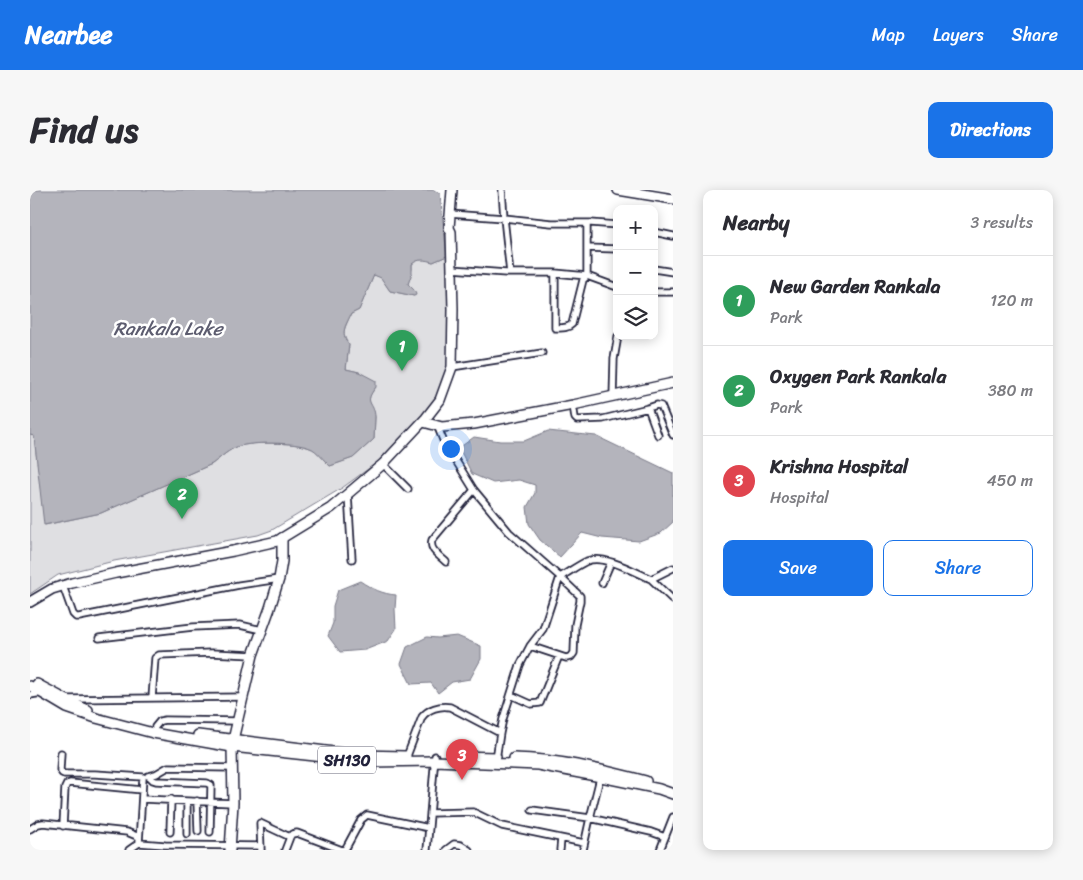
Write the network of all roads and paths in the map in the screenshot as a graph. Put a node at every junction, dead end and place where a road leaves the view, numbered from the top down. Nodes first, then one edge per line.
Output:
1 (452, 190) edge
2 (502, 190) edge
3 (618, 190) edge
4 (673, 199) edge
5 (450, 214) junction
6 (504, 218) junction
7 (587, 223) junction
8 (613, 225) edge
9 (658, 233) edge
10 (673, 236) edge
11 (587, 248) junction
12 (613, 249) edge
13 (452, 269) junction
14 (658, 270) edge
15 (673, 272) edge
16 (510, 273) junction
17 (556, 273) junction
18 (587, 276) junction
19 (613, 286) edge
20 (658, 292) edge
21 (673, 292) edge
22 (617, 340) edge
23 (542, 353) dead end
24 (452, 367) junction
25 (673, 384) edge
26 (613, 397) junction
27 (573, 405) junction
28 (648, 408) junction
29 (423, 422) junction
30 (437, 425) junction
31 (658, 435) dead end
32 (673, 435) edge
33 (383, 464) junction
34 (408, 489) dead end
35 (474, 490) junction
36 (348, 494) junction
37 (282, 538) junction
38 (352, 559) dead end
39 (446, 562) dead end
40 (611, 562) junction
41 (673, 568) edge
42 (560, 577) junction
43 (279, 579) junction
44 (651, 579) junction
45 (602, 584) dead end
46 (63, 586) junction
47 (673, 600) edge
48 (30, 602) edge
49 (262, 630) junction
50 (99, 638) dead end
51 (530, 646) junction
52 (253, 655) junction
53 (559, 656) junction
54 (30, 680) edge
55 (30, 686) edge
56 (42, 693) junction
57 (30, 695) edge
58 (511, 695) junction
59 (243, 697) junction
60 (152, 698) junction
61 (64, 699) junction
62 (238, 721) junction
63 (155, 727) junction
64 (500, 733) junction
65 (233, 743) junction
66 (61, 752) dead end
67 (407, 756) junction
68 (435, 759) junction
69 (496, 760) junction
70 (232, 768) junction
71 (602, 773) junction
72 (146, 777) junction
73 (673, 788) edge
74 (142, 790) junction
75 (673, 794) edge
76 (142, 799) junction
77 (171, 799) junction
78 (187, 800) junction
79 (197, 801) junction
80 (210, 801) junction
81 (233, 803) junction
82 (532, 810) dead end
83 (430, 813) junction
84 (673, 817) edge
85 (590, 818) junction
86 (63, 826) junction
87 (429, 828) junction
88 (30, 829) edge
89 (198, 831) dead end
90 (170, 832) dead end
91 (210, 832) dead end
92 (187, 834) dead end
93 (665, 836) junction
94 (290, 837) junction
95 (561, 839) junction
96 (139, 840) junction
97 (324, 847) edge
98 (584, 847) edge
99 (164, 848) edge
100 (178, 848) edge
101 (191, 848) edge
102 (210, 848) edge
103 (230, 848) edge
104 (261, 848) edge
105 (129, 850) edge
106 (285, 850) edge
107 (427, 850) edge
108 (446, 850) edge
109 (469, 850) edge
110 (560, 850) edge
111 (660, 850) edge

1 - 5 main road
2 - 6 street
3 - 4 main road
5 - 6 street
5 - 13 main road
6 - 7 street
6 - 16 street
7 - 8 street
7 - 11 street
9 - 10 street
11 - 12 street
11 - 18 street
13 - 16 street
13 - 24 main road
14 - 15 street
16 - 17 street
17 - 18 street
17 - 18 street
18 - 19 street
20 - 21 street
22 - 26 street
23 - 24 street
24 - 29 main road
25 - 26 main road
26 - 27 main road
27 - 28 street
27 - 30 main road
28 - 31 street
28 - 32 street
29 - 30 main road
29 - 33 main road
30 - 35 street
33 - 34 street
33 - 36 main road
35 - 39 street
35 - 42 street
36 - 37 main road
36 - 38 street
37 - 43 main road
37 - 46 main road
40 - 42 street
40 - 44 street
40 - 45 street
41 - 44 street
42 - 51 street
42 - 53 street
43 - 46 street
43 - 49 main road
44 - 47 street
46 - 48 main road
49 - 50 street
49 - 52 main road
51 - 53 street
51 - 58 street
52 - 59 main road
52 - 60 street
53 - 58 street
54 - 61 main road
55 - 56 main road, SH130
56 - 57 street
56 - 65 main road, SH130
58 - 64 street
59 - 60 street
59 - 62 main road
60 - 61 street
61 - 63 main road
62 - 63 street
62 - 65 main road
63 - 65 main road
64 - 67 street
64 - 69 street
65 - 67 main road
65 - 68 main road, SH130
65 - 70 main road
66 - 72 street
67 - 68 main road
68 - 69 main road, SH130
68 - 69 main road, SH130
68 - 83 street
69 - 71 main road, SH130
70 - 72 street
70 - 81 main road
71 - 73 main road, SH130
71 - 75 main road, SH130
71 - 85 street
72 - 74 street
72 - 80 street
74 - 76 street
74 - 86 street
76 - 77 street
76 - 96 street
77 - 78 street
77 - 90 street
78 - 79 street
78 - 92 street
79 - 80 street
79 - 89 street
80 - 81 street
80 - 91 street
81 - 103 main road
82 - 85 street
83 - 87 street
83 - 95 street
84 - 93 street
85 - 93 street
85 - 98 street
86 - 88 street
86 - 96 street
87 - 97 street
87 - 107 street
93 - 111 street
94 - 97 street
94 - 104 street
94 - 106 street
95 - 98 street
95 - 110 street
96 - 99 street
96 - 105 street
99 - 100 street
100 - 101 street
101 - 102 street
102 - 103 street
103 - 104 street
108 - 109 street

